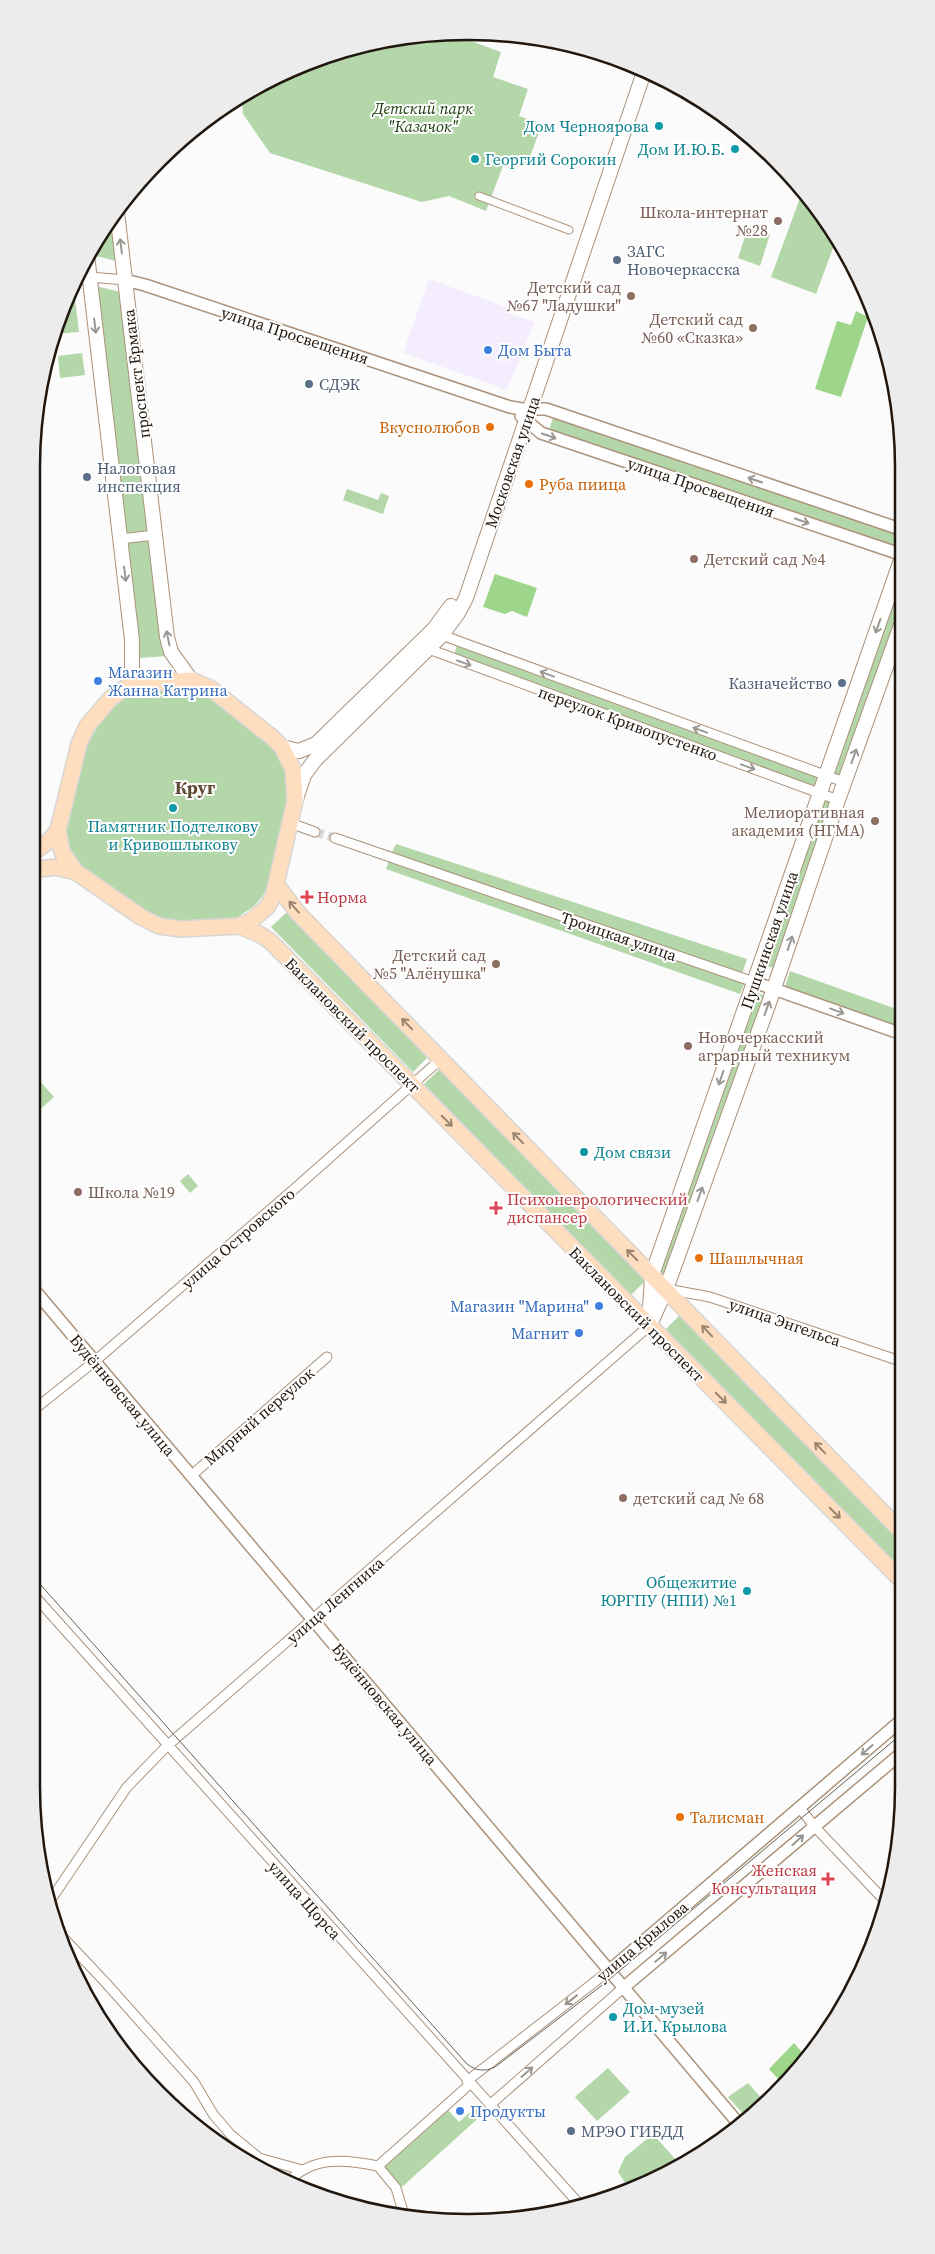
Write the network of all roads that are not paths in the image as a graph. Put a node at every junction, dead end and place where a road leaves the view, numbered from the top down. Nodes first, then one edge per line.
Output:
1 (636, 75) edge
2 (642, 78) edge
3 (479, 196) dead end
4 (118, 221) edge
5 (569, 230) dead end
6 (83, 278) edge
7 (83, 280) edge
8 (125, 280) junction
9 (521, 412) junction
10 (895, 527) edge
11 (155, 535) junction
12 (120, 539) junction
13 (895, 552) edge
14 (895, 577) edge
15 (437, 633) junction
16 (895, 642) edge
17 (424, 646) junction
18 (191, 680) junction
19 (129, 686) junction
20 (282, 747) junction
21 (825, 776) junction
22 (844, 782) junction
23 (819, 794) junction
24 (838, 800) junction
25 (295, 801) junction
26 (290, 823) junction
27 (58, 830) junction
28 (316, 832) tunnel mouth
29 (335, 838) tunnel mouth
30 (40, 848) edge
31 (40, 869) edge
32 (76, 872) junction
33 (276, 884) junction
34 (239, 926) junction
35 (754, 982) junction
36 (774, 989) junction
37 (895, 1032) edge
38 (441, 1058) junction
39 (412, 1086) junction
40 (652, 1275) junction
41 (666, 1289) junction
42 (40, 1297) edge
43 (649, 1326) junction
44 (327, 1357) dead end
45 (895, 1359) edge
46 (95, 1361) junction
47 (40, 1405) edge
48 (192, 1475) junction
49 (895, 1525) edge
50 (895, 1574) edge
51 (40, 1602) edge
52 (313, 1619) junction
53 (895, 1726) edge
54 (167, 1746) junction
55 (895, 1758) edge
56 (800, 1807) junction
57 (814, 1826) junction
58 (54, 1895) edge
59 (880, 1896) edge
60 (72, 1947) edge
61 (610, 1970) junction
62 (623, 1988) junction
63 (469, 2082) junction
64 (491, 2104) junction
65 (736, 2119) edge
66 (378, 2166) junction
67 (302, 2170) junction
68 (294, 2177) edge
69 (575, 2200) edge
70 (403, 2209) edge

1 - 9 main road, Московская улица
2 - 9 main road, Московская улица
3 - 5 street
8 -> 4 main road, проспект Ермака
6 - 8 street, улица Просвещения
7 -> 12 main road
8 - 9 street, улица Просвещения
8 - 11 main road, проспект Ермака
10 -> 9 street, улица Просвещения
9 -> 13 street, улица Просвещения
9 - 15 main road, Московская улица
11 - 12 street
18 -> 11 main road, проспект Ермака
12 -> 19 main road
14 -> 21 main road, Пушкинская улица
15 - 17 main road, Московская улица
21 -> 15 street, переулок Кривопустенко
22 -> 16 main road, Пушкинская улица
17 - 20 main road, Московская улица
17 -> 23 street, переулок Кривопустенко
17 - 25 main road, Московская улица
18 - 19 main road
18 - 20 main road
19 - 27 main road
20 - 25 main road
21 - 22 street, переулок Кривопустенко
21 - 23 main road, Пушкинская улица
22 - 24 main road, Пушкинская улица
23 - 24 street, переулок Кривопустенко
23 - 35 main road, Пушкинская улица
36 -> 24 main road, Пушкинская улица
25 - 26 main road
26 - 28 street
26 - 33 main road
27 - 30 main road
27 - 32 main road
29 - 35 street, Троицкая улица
31 - 32 main road
32 - 34 main road
33 - 34 main road
38 -> 33 main road
34 - 39 main road, Баклановский проспект
35 - 36 street, Троицкая улица
35 -> 40 main road, Пушкинская улица
36 -> 37 street, Троицкая улица
41 -> 36 main road, Пушкинская улица
38 - 39 street, улица Островского
40 -> 38 main road
39 -> 43 main road, Баклановский проспект
39 - 46 street, улица Островского
40 - 41 main road
40 - 43 main road, Пушкинская улица
41 - 43 main road, Пушкинская улица
41 - 45 street, улица Энгельса
49 -> 41 main road
42 - 46 street, Будённовская улица
43 -> 50 main road, Баклановский проспект
43 - 52 street, улица Ленгника
44 - 48 street, Мирный переулок
46 - 47 street, улица Островского
46 - 48 street, Будённовская улица
48 - 52 street, Будённовская улица
51 - 54 street, улица Щорса
52 - 54 street, улица Ленгника
52 - 61 street, Будённовская улица
53 -> 56 street, улица Крылова
54 - 58 street, улица Ленгника
54 - 63 street, улица Щорса
55 - 57 street, улица Крылова
56 - 57 street
56 - 61 street, улица Крылова
57 - 59 street
62 -> 57 street, улица Крылова
60 - 67 street
61 - 62 street, Будённовская улица
61 -> 63 street, улица Крылова
64 -> 62 street, улица Крылова
62 - 65 street, Будённовская улица
63 - 64 street, улица Щорса
63 - 66 street, улица Крылова
64 - 69 street, улица Щорса
66 - 67 street
66 - 70 street
67 - 68 street

